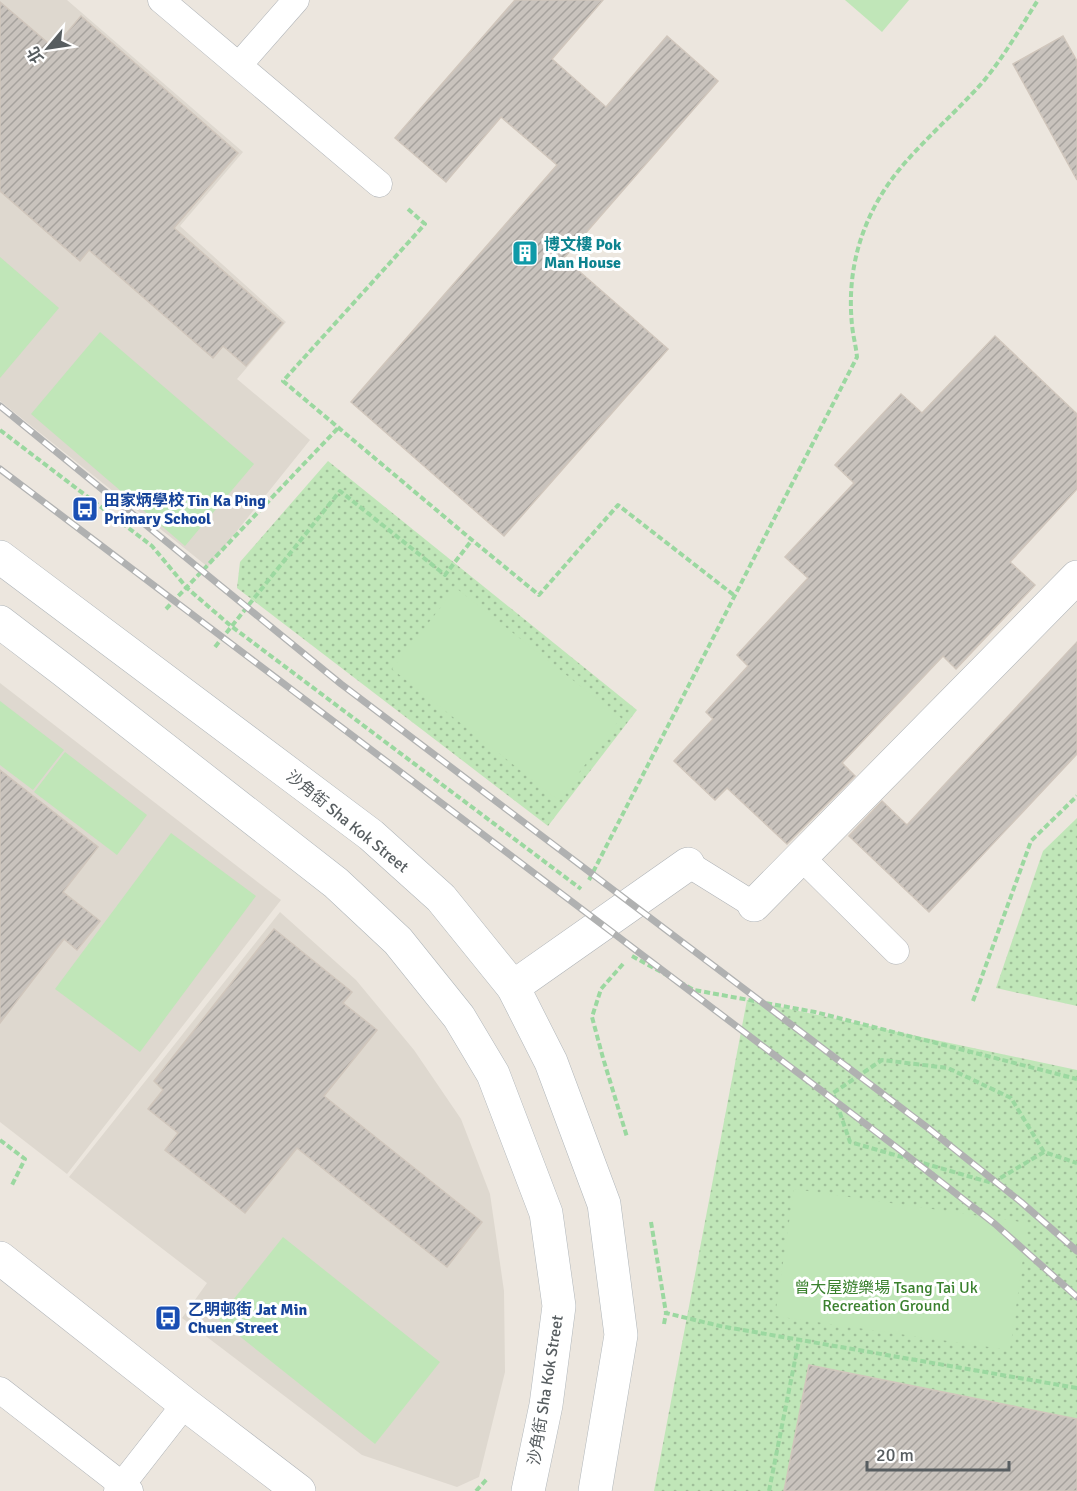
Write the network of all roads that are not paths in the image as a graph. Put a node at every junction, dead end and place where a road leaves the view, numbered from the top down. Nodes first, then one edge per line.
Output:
1 (161, 0) edge
2 (296, 0) edge
3 (239, 65) junction
4 (379, 184) road end
5 (0, 556) edge
6 (1077, 578) edge
7 (0, 622) edge
8 (801, 857) junction
9 (688, 864) joint
10 (753, 905) joint
11 (896, 951) dead end
12 (513, 987) junction
13 (0, 1258) edge
14 (0, 1390) edge
15 (185, 1404) junction
16 (123, 1489) edge
17 (298, 1491) edge
18 (528, 1491) edge
19 (595, 1491) edge

1 - 3 lane
2 - 3 lane
3 - 4 lane
5 - 12 main road, 沙角街 Sha Kok Street
6 - 8 main road
7 - 18 main road, 沙角街 Sha Kok Street
8 - 10 main road
8 - 11 lane
9 - 10 lane
9 - 12 main road
12 - 19 main road, 沙角街 Sha Kok Street
13 - 15 main road
14 - 16 lane
15 - 16 lane
15 - 17 main road

